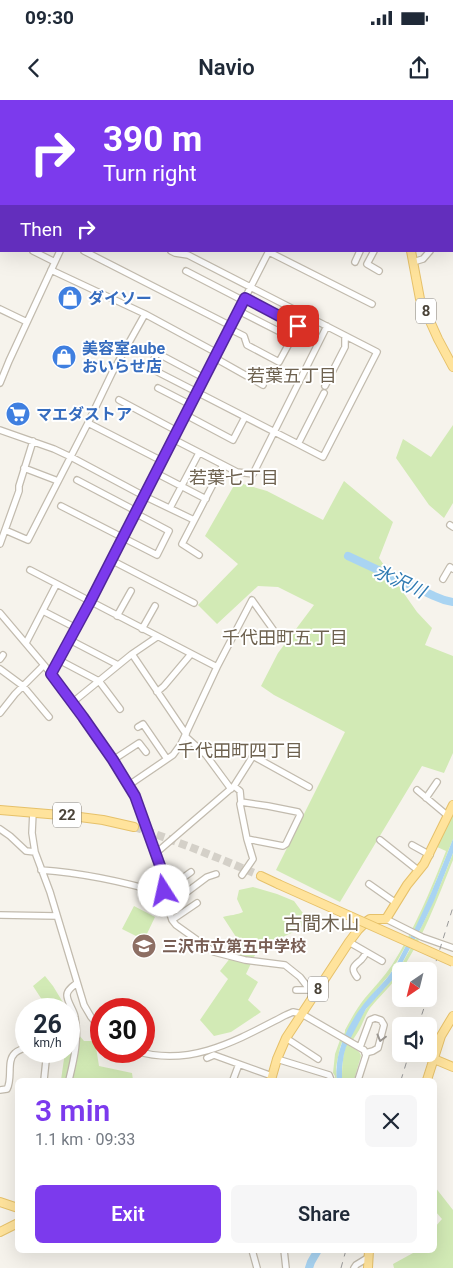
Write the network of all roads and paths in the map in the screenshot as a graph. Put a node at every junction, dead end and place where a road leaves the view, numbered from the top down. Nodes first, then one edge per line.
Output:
1 (35, 252) edge
2 (60, 252) edge
3 (86, 252) edge
4 (172, 252) edge
5 (269, 252) edge
6 (360, 252) edge
7 (373, 252) edge
8 (412, 252) edge
9 (429, 252) edge
10 (55, 262) junction
11 (355, 262) dead end
12 (413, 262) junction
13 (51, 270) junction
14 (186, 271) dead end
15 (379, 271) dead end
16 (251, 287) junction
17 (245, 300) junction
18 (372, 304) dead end
19 (0, 309) edge
20 (239, 311) junction
21 (144, 314) junction
22 (27, 322) junction
23 (298, 326) dead end
24 (327, 326) junction
25 (231, 327) junction
26 (345, 336) junction
27 (216, 356) junction
28 (453, 366) edge
29 (2, 373) edge
30 (204, 378) junction
31 (0, 383) edge
32 (263, 385) dead end
33 (158, 388) dead end
34 (197, 392) junction
35 (119, 400) dead end
36 (191, 404) junction
37 (186, 415) junction
38 (245, 417) junction
39 (88, 423) junction
40 (0, 430) edge
41 (177, 431) junction
42 (274, 431) junction
43 (173, 439) junction
44 (33, 441) junction
45 (298, 444) junction
46 (199, 453) junction
47 (71, 457) junction
48 (162, 461) junction
49 (223, 465) junction
50 (24, 468) junction
51 (156, 473) junction
52 (77, 480) dead end
53 (58, 481) junction
54 (181, 486) junction
55 (144, 496) junction
56 (206, 499) junction
57 (61, 506) dead end
58 (170, 508) junction
59 (135, 512) junction
60 (194, 520) junction
61 (5, 530) junction
62 (122, 537) junction
63 (0, 544) edge
64 (199, 555) dead end
65 (111, 560) junction
66 (453, 569) edge
67 (30, 570) dead end
68 (443, 579) dead end
69 (56, 585) junction
70 (131, 591) dead end
71 (90, 602) junction
72 (194, 603) dead end
73 (155, 606) dead end
74 (43, 611) junction
75 (0, 613) edge
76 (117, 616) junction
77 (76, 628) junction
78 (142, 629) junction
79 (277, 636) dead end
80 (157, 637) junction
81 (70, 640) junction
82 (26, 643) junction
83 (132, 654) junction
84 (190, 654) junction
85 (59, 660) junction
86 (118, 665) junction
87 (44, 666) junction
88 (217, 667) junction
89 (0, 669) edge
90 (51, 674) junction
91 (99, 681) junction
92 (23, 686) junction
93 (157, 692) junction
94 (72, 702) junction
95 (1, 709) edge
96 (120, 709) dead end
97 (49, 717) dead end
98 (138, 727) dead end
99 (185, 735) junction
100 (146, 752) dead end
101 (167, 759) junction
102 (113, 760) junction
103 (437, 782) dead end
104 (129, 785) junction
105 (309, 787) dead end
106 (233, 788) junction
107 (417, 790) dead end
108 (426, 798) junction
109 (241, 802) junction
110 (453, 805) edge
111 (0, 810) edge
112 (33, 812) junction
113 (448, 816) junction
114 (134, 827) tunnel mouth
115 (0, 829) edge
116 (248, 839) junction
117 (380, 840) dead end
118 (412, 845) dead end
119 (35, 852) junction
120 (156, 853) junction
121 (430, 855) junction
122 (41, 870) junction
123 (419, 871) junction
124 (191, 872) dead end
125 (216, 874) dead end
126 (242, 875) dead end
127 (261, 876) tunnel mouth
128 (369, 884) dead end
129 (165, 892) junction
130 (197, 903) dead end
131 (396, 903) junction
132 (167, 904) junction
133 (0, 915) edge
134 (57, 916) junction
135 (386, 918) junction
136 (172, 920) junction
137 (349, 942) junction
138 (453, 948) edge
139 (366, 952) junction
140 (382, 961) dead end
141 (453, 962) edge
142 (357, 977) dead end
143 (77, 983) junction
144 (296, 990) dead end
145 (312, 992) junction
146 (302, 1014) junction
147 (90, 1015) edge
148 (453, 1016) edge
149 (286, 1038) junction
150 (360, 1047) junction
151 (437, 1049) edge
152 (15, 1053) edge
153 (366, 1053) junction
154 (155, 1056) edge
155 (207, 1058) dead end
156 (277, 1059) junction
157 (318, 1059) dead end
158 (437, 1060) edge
159 (433, 1062) edge
160 (45, 1063) edge
161 (239, 1064) junction
162 (453, 1067) edge
163 (44, 1078) edge
164 (70, 1078) edge
165 (233, 1078) edge
166 (272, 1078) edge
167 (330, 1078) edge
168 (359, 1078) edge
169 (428, 1078) edge
170 (0, 1090) edge
171 (0, 1202) edge
172 (15, 1207) edge
173 (15, 1224) edge
174 (0, 1232) edge
175 (253, 1253) edge
176 (284, 1253) edge
177 (369, 1254) edge
178 (257, 1268) edge
179 (286, 1268) edge
180 (354, 1268) edge
181 (368, 1268) edge

1 - 10 street
2 - 10 street
3 - 25 street
4 - 16 street
5 - 16 street
5 - 18 street
6 - 11 street
7 - 15 street
8 - 12 main road, 8
9 - 12 street
10 - 13 street
12 - 28 main road, 8
13 - 21 street
13 - 22 street
14 - 17 street
16 - 17 street
16 - 24 street
17 - 20 street
17 - 23 street
19 - 22 street
20 - 25 street
20 - 25 street
21 - 27 street
21 - 39 street
22 - 29 street
24 - 26 street
24 - 42 street
25 - 27 street
26 - 45 street
26 - 45 street
27 - 30 street
27 - 32 street
29 - 31 street
30 - 34 street
30 - 34 street
33 - 36 street
34 - 36 street
34 - 38 street
35 - 41 street
36 - 37 street
37 - 38 street
37 - 41 street
38 - 42 street
39 - 47 street
39 - 48 street
40 - 44 street
41 - 43 street
42 - 45 street
42 - 49 street
43 - 46 street
43 - 48 street
44 - 47 street
44 - 50 street
46 - 49 street
46 - 54 street
47 - 53 street
47 - 55 street
48 - 51 street
49 - 56 street
50 - 53 street
50 - 61 street
51 - 54 street
51 - 55 street
52 - 59 street
53 - 61 street
54 - 56 street
54 - 58 street
55 - 58 street
55 - 59 street
56 - 60 street
57 - 62 street
58 - 60 street
59 - 62 street
59 - 62 street
60 - 64 street
61 - 63 street
62 - 65 street
65 - 71 street
65 - 72 street
66 - 68 street
67 - 69 street
69 - 71 street
69 - 74 street
70 - 76 street
71 - 76 street
71 - 77 street
73 - 78 street
74 - 77 street
74 - 82 street
75 - 82 street
76 - 78 street
77 - 81 street
78 - 80 street
79 - 88 street
80 - 83 street
80 - 84 street
81 - 85 street
81 - 86 street
82 - 87 street
83 - 86 street
83 - 93 street
84 - 88 street
84 - 93 street
85 - 90 street
85 - 91 street
86 - 91 street
87 - 90 street
87 - 92 street
88 - 99 street
89 - 92 street
90 - 94 street
91 - 94 street
91 - 96 street
92 - 95 street
92 - 97 street
93 - 99 street
94 - 102 street
98 - 101 street
99 - 101 street
99 - 106 street
100 - 102 street
101 - 104 street
102 - 104 street
103 - 108 street
104 - 120 street
105 - 106 street
106 - 109 street
106 - 120 street
107 - 108 street
108 - 113 street
109 - 116 street
109 - 116 street
110 - 113 main road
111 - 112 main road, 22
112 - 114 main road, 22
112 - 119 street
113 - 121 main road
115 - 119 street
116 - 126 street
117 - 123 street
118 - 121 street
119 - 122 street
120 - 129 street
121 - 123 main road
122 - 129 street
122 - 134 street
123 - 131 main road
124 - 129 street
125 - 132 street
127 - 141 main road, bridge
128 - 131 street
129 - 132 street
130 - 136 street
131 - 135 main road
132 - 136 street
133 - 134 street
134 - 143 street
135 - 137 main road, 8
135 - 138 street
136 - 145 street
137 - 139 street
137 - 145 main road, 8
139 - 140 street
139 - 142 street
143 - 147 street
143 - 164 street
144 - 145 street
145 - 146 main road, 8
146 - 149 main road, 8
146 - 150 street
146 - 154 street
148 - 151 main road
149 - 156 main road, 8
149 - 157 street
150 - 153 street
150 -> 153 street
152 - 170 street
153 - 168 street
155 - 161 street
156 - 166 main road, 8
156 - 167 street
158 - 162 main road
159 - 169 main road
160 - 163 street
161 - 165 street
161 - 166 street
171 - 172 main road
173 - 174 main road
175 - 178 street
176 - 179 street
177 - 180 street
177 - 181 main road

